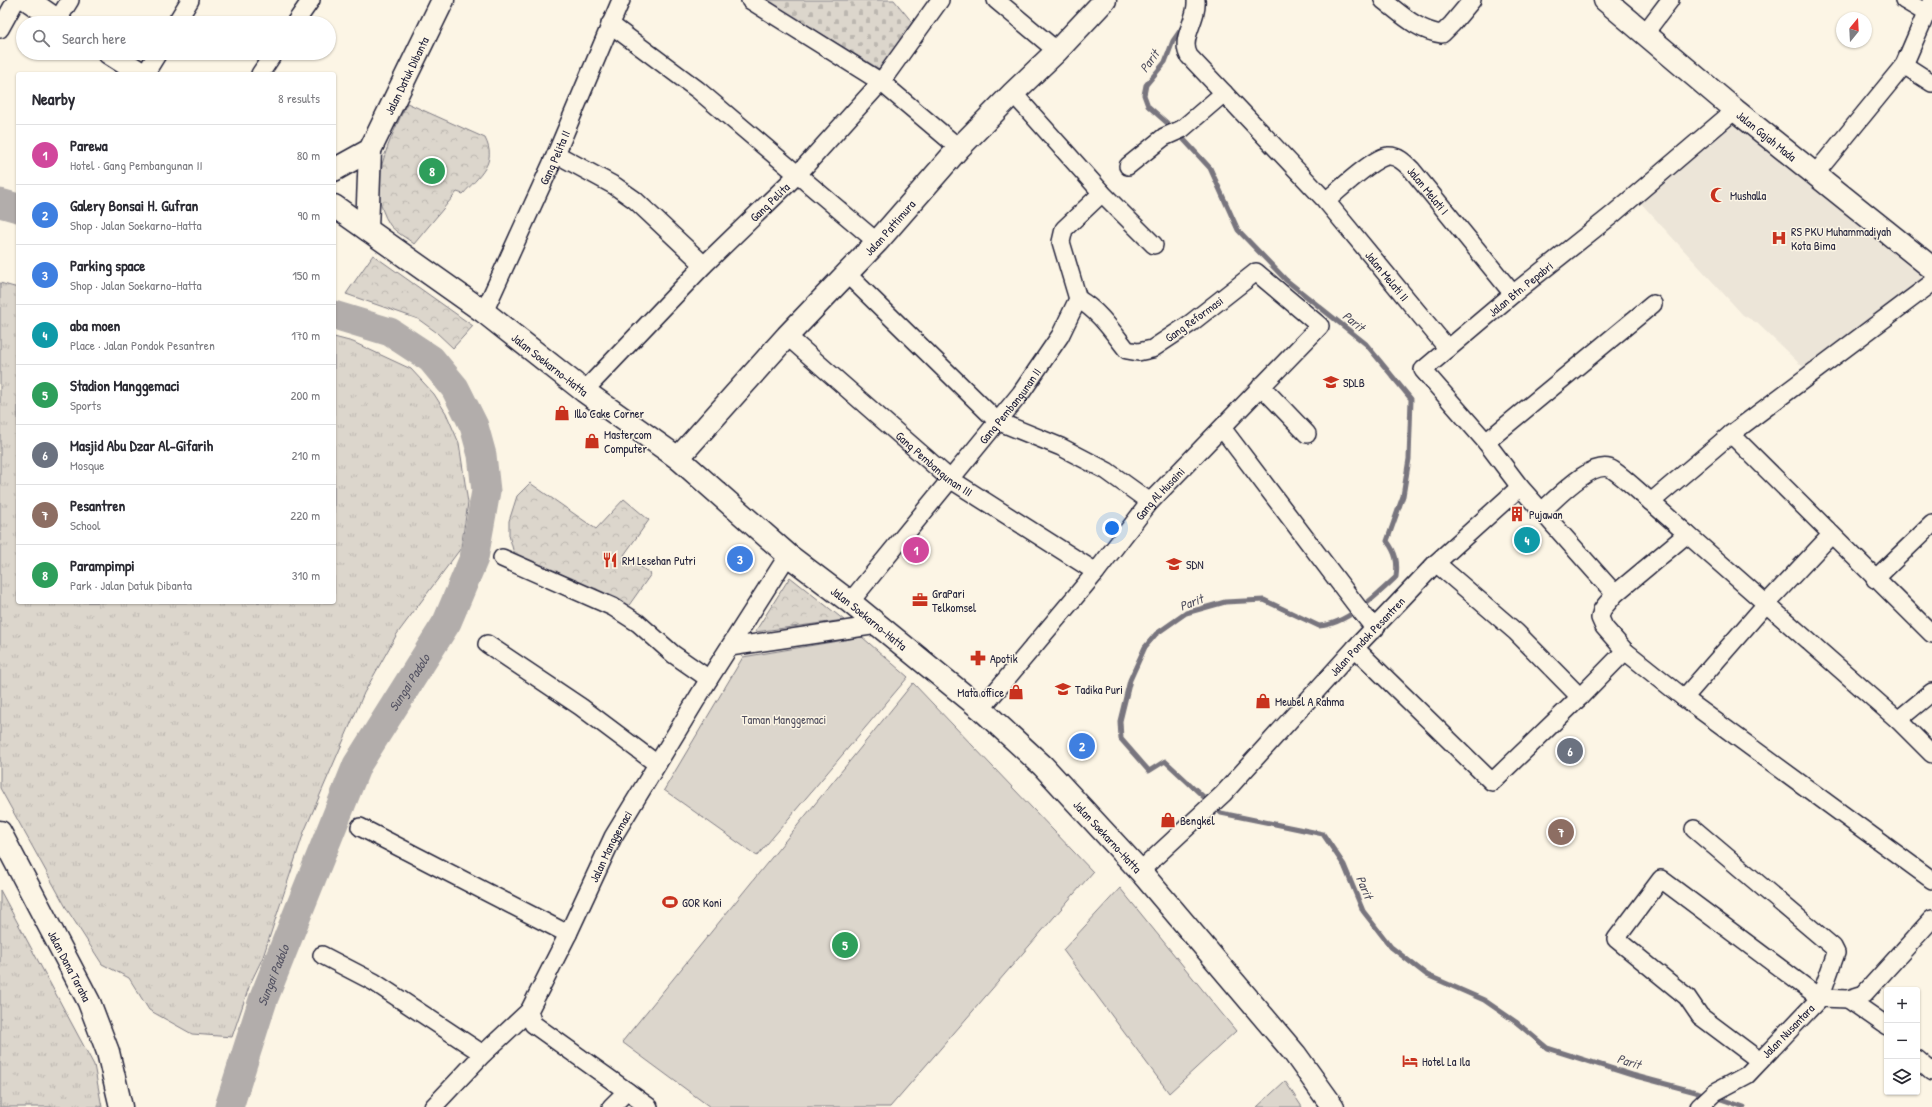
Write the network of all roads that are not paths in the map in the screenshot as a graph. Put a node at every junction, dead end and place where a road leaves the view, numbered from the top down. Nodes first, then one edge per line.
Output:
1 (16, 0) edge
2 (28, 0) edge
3 (70, 0) edge
4 (190, 0) edge
5 (311, 0) edge
6 (443, 0) edge
7 (622, 0) edge
8 (750, 0) edge
9 (940, 0) edge
10 (996, 0) edge
11 (1105, 0) edge
12 (1196, 0) edge
13 (1383, 0) edge
14 (1472, 0) edge
15 (1605, 0) edge
16 (1670, 0) edge
17 (1904, 0) edge
18 (1928, 14) edge
19 (51, 16) edge
20 (62, 16) edge
21 (180, 16) edge
22 (300, 16) edge
23 (610, 24) junction
24 (0, 29) edge
25 (1645, 33) junction
26 (1057, 51) junction
27 (121, 60) edge
28 (153, 60) edge
29 (269, 60) edge
30 (1904, 65) junction
31 (141, 72) edge
32 (145, 72) edge
33 (261, 72) edge
34 (882, 82) junction
35 (1932, 83) edge
36 (1013, 93) junction
37 (1224, 93) junction
38 (1735, 110) junction
39 (959, 148) junction
40 (370, 150) junction
41 (556, 154) junction
42 (1128, 166) dead end
43 (336, 169) edge
44 (1815, 174) junction
45 (797, 175) junction
46 (1102, 193) junction
47 (1326, 202) junction
48 (336, 207) edge
49 (366, 229) junction
50 (877, 242) junction
51 (1154, 245) dead end
52 (704, 265) junction
53 (1932, 268) edge
54 (847, 274) junction
55 (1932, 284) edge
56 (1512, 294) junction
57 (1078, 299) junction
58 (1653, 304) dead end
59 (484, 312) junction
60 (1320, 326) joint
61 (787, 336) junction
62 (1448, 349) junction
63 (1262, 386) junction
64 (584, 391) junction
65 (997, 421) junction
66 (1222, 428) junction
67 (1307, 434) dead end
68 (1730, 434) junction
69 (1486, 442) junction
70 (678, 458) junction
71 (950, 479) junction
72 (1520, 487) junction
73 (1150, 502) junction
74 (1651, 502) junction
75 (1542, 511) junction
76 (1932, 524) edge
77 (1687, 534) junction
78 (1831, 535) junction
79 (788, 556) junction
80 (502, 558) dead end
81 (1436, 563) junction
82 (1096, 572) junction
83 (1875, 579) junction
84 (1615, 594) junction
85 (850, 602) junction
86 (1766, 604) junction
87 (878, 625) junction
88 (1375, 629) junction
89 (1932, 634) edge
90 (487, 644) dead end
91 (730, 647) junction
92 (1356, 648) junction
93 (1625, 652) junction
94 (709, 679) junction
95 (1932, 692) edge
96 (1580, 697) junction
97 (1684, 698) junction
98 (980, 709) junction
99 (1898, 720) junction
100 (1932, 754) edge
101 (657, 764) junction
102 (360, 827) dead end
103 (1694, 829) dead end
104 (0, 832) edge
105 (1140, 871) junction
106 (1932, 880) edge
107 (1932, 919) edge
108 (568, 934) junction
109 (322, 955) dead end
110 (1820, 998) junction
111 (1848, 999) junction
112 (529, 1011) junction
113 (1884, 1024) edge
114 (483, 1054) junction
115 (1760, 1061) junction
116 (1920, 1062) edge
117 (1932, 1072) edge
118 (627, 1091) junction
119 (121, 1107) edge
120 (433, 1107) edge
121 (612, 1107) edge
122 (649, 1107) edge
123 (1333, 1107) edge
124 (1699, 1107) edge

1 - 24 street
2 - 19 main road
3 - 20 street
4 - 21 street
5 - 22 street
6 - 40 main road, Jalan Datuk Dibanta
7 - 23 street, Gang Pelita II
8 - 34 street
9 - 34 street, Gang Pelita
10 - 26 street
11 - 26 main road, Jalan Pattimura
12 - 37 street, Jalan Melati II
13 - 14 street
15 - 25 main road, Jalan Gajah Mada
16 - 25 street
17 - 18 street
18 - 30 street
23 - 41 street, Gang Pelita II
23 - 45 street
25 - 38 main road, Jalan Gajah Mada
26 - 36 main road, Jalan Pattimura
27 - 31 main road
28 - 32 street
29 - 33 street
30 - 35 street
30 - 44 street
34 - 39 street
34 - 45 street, Gang Pelita
36 - 39 main road, Jalan Pattimura
36 - 46 street
37 - 42 street
37 - 47 street, Jalan Melati II
38 - 44 main road, Jalan Gajah Mada
38 - 56 street, Jalan Btn. Pepabri
39 - 50 main road, Jalan Pattimura
40 - 43 main road
40 - 49 main road, Jalan Datuk Dibanta
41 - 52 street
41 - 59 street, Gang Pelita II
44 - 53 main road, Jalan Gajah Mada
45 - 50 street
45 - 52 street, Gang Pelita
46 - 51 street
46 - 57 street
47 - 56 street, Jalan Melati I
47 - 62 street, Jalan Melati II
48 - 49 main road, Jalan Soekarno-Hatta
49 - 59 main road, Jalan Soekarno-Hatta
50 - 54 main road, Jalan Pattimura
52 - 64 street, Gang Pelita
54 - 61 main road, Jalan Pattimura
54 - 65 street
55 - 68 street
56 - 62 street, Jalan Btn. Pepabri
57 - 60 street, Gang Reformasi
57 - 65 street, Gang Pembangunan II
58 - 69 street
59 - 64 main road, Jalan Soekarno-Hatta
60 - 63 street, Gang Al Husaini
61 - 70 main road, Jalan Pattimura
61 - 71 street, Gang Pembangunan III
62 - 69 street, Jalan Btn. Pepabri
63 - 66 street, Gang Al Husaini
63 - 67 street
64 - 70 main road, Jalan Soekarno-Hatta
65 - 71 street, Gang Pembangunan II
65 - 73 street
66 - 73 street, Gang Al Husaini
66 - 88 street
68 - 74 street
68 - 78 street
69 - 72 street, Jalan Btn. Pepabri
70 - 79 main road, Jalan Soekarno-Hatta
71 - 82 street, Gang Pembangunan III
71 - 85 street, Gang Pembangunan II
72 - 75 street, Jalan Btn. Pepabri
72 - 81 street, Jalan Pondok Pesantren
73 - 82 street, Gang Al Husaini
74 - 75 street
74 - 77 street
75 - 84 street, Jalan Btn. Pepabri
76 - 83 street
77 - 84 street
77 - 86 street
78 - 83 street
78 - 86 street
79 - 85 main road, Jalan Soekarno-Hatta
79 - 91 street, Jalan Manggemaci
80 - 94 street
81 - 88 street, Jalan Pondok Pesantren
81 - 96 street
82 - 98 street, Gang Al Husaini
83 - 89 street
84 - 93 street
85 - 87 main road, Jalan Soekarno-Hatta
86 - 97 street
86 - 99 street
87 - 91 street
87 - 98 main road, Jalan Soekarno-Hatta
88 - 92 street, Jalan Pondok Pesantren
90 - 101 street
91 - 94 street, Jalan Manggemaci
92 - 96 street
92 - 105 street, Jalan Pondok Pesantren
93 - 96 street
93 - 97 street
94 - 101 street, Jalan Manggemaci
95 - 99 street
97 - 106 street
98 - 105 main road, Jalan Soekarno-Hatta
99 - 100 street
101 - 108 street, Jalan Manggemaci
102 - 108 street
103 - 110 street
104 - 119 main road, Jalan Dana Taraha
105 - 123 main road, Jalan Soekarno-Hatta
107 - 111 street, Jalan Nusantara
108 - 112 street, Jalan Manggemaci
109 - 114 street
110 - 111 street, Jalan Nusantara
110 - 115 street, Jalan Nusantara
110 - 115 street
111 - 113 street
112 - 114 street
112 - 118 street
114 - 120 street
115 - 124 street, Jalan Nusantara
116 - 117 street
118 - 121 street
118 - 122 street

